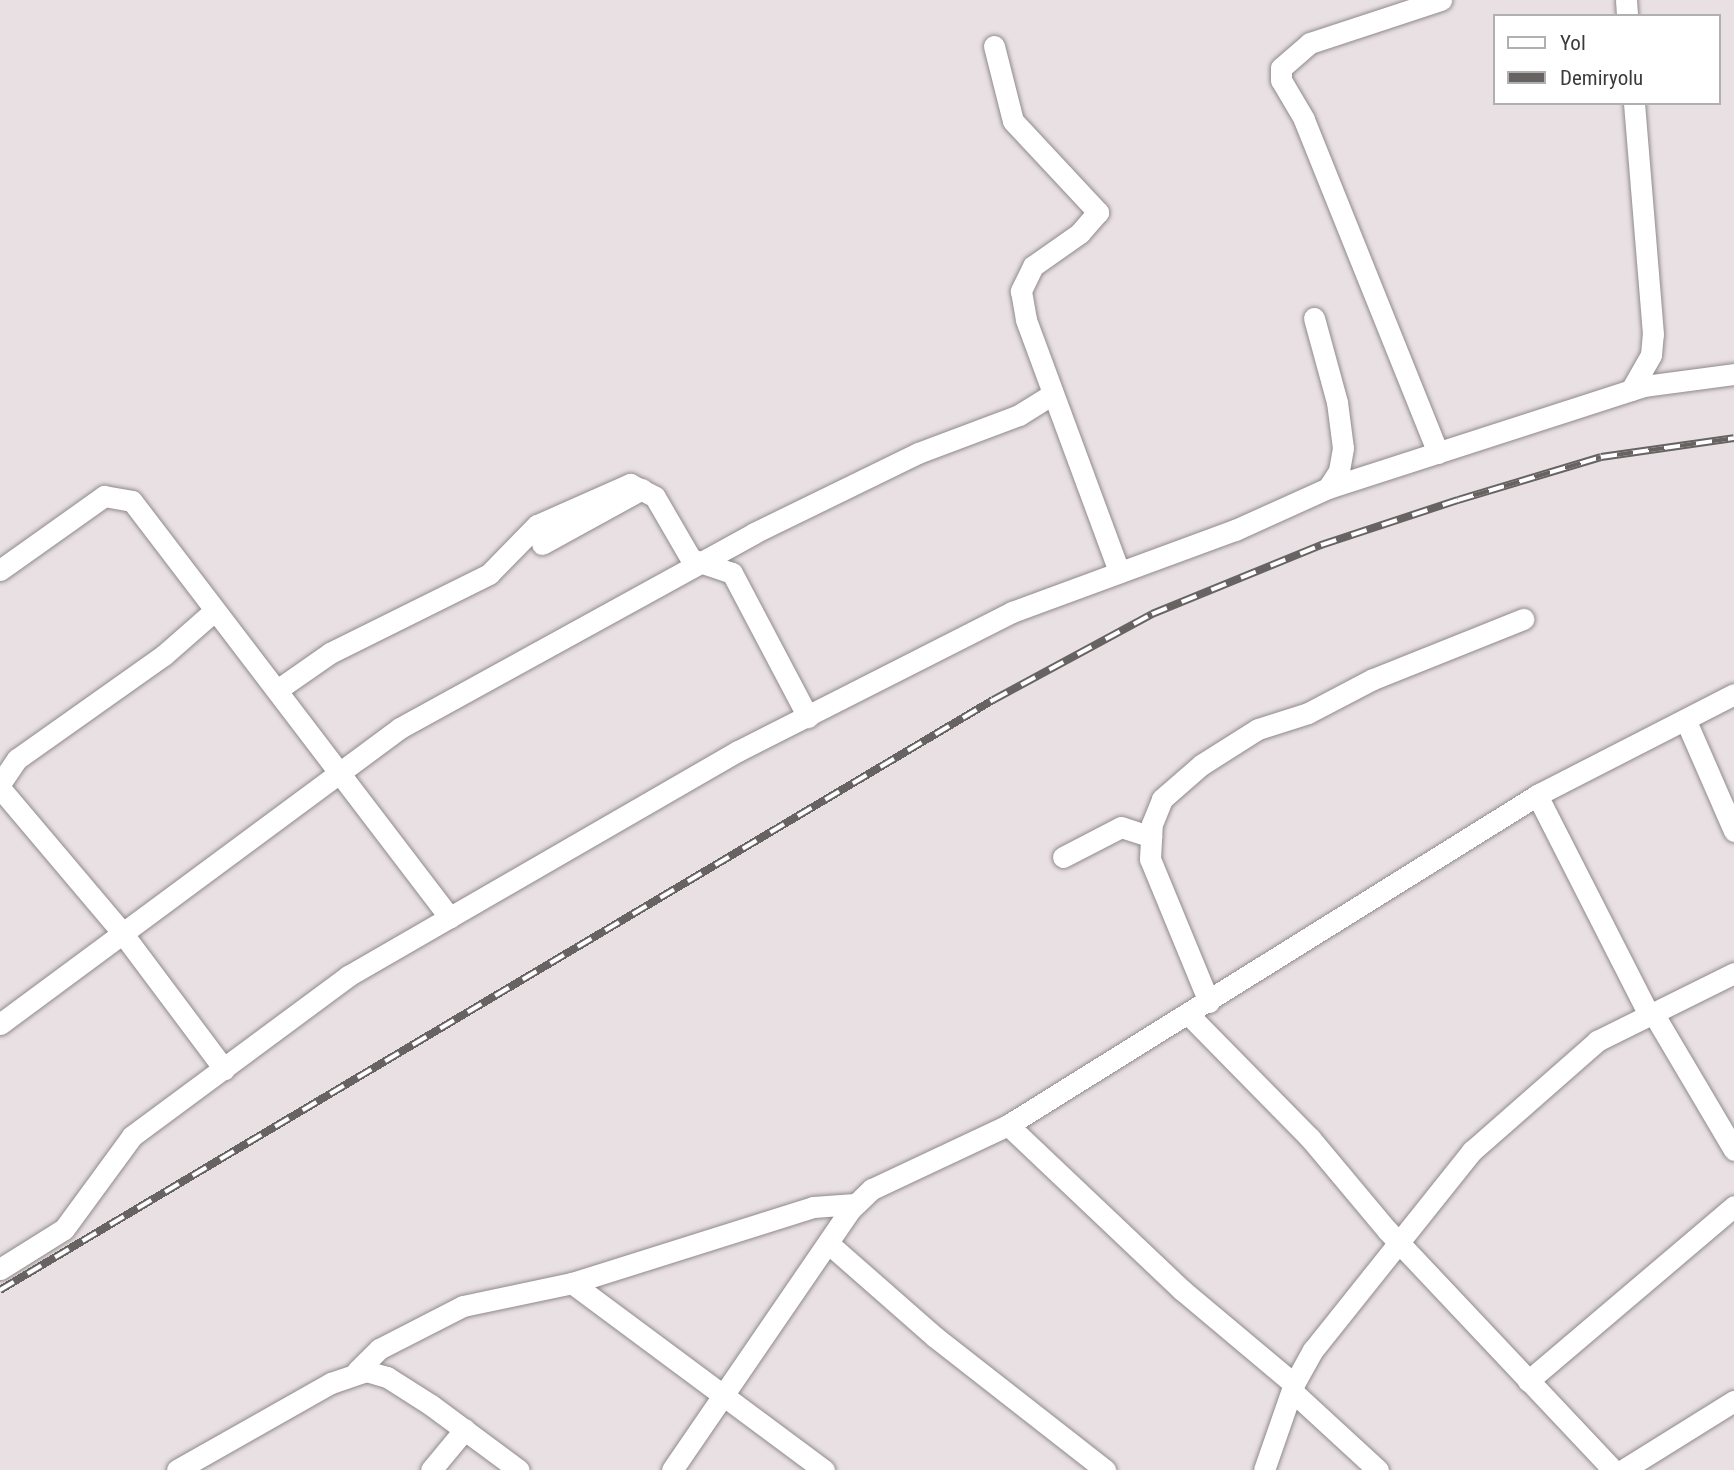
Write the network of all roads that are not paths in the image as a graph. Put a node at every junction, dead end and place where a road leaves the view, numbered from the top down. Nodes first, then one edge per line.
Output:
1 (1441, 0) edge
2 (994, 46) dead end
3 (1634, 105) edge
4 (1314, 318) dead end
5 (1734, 374) edge
6 (1631, 390) junction
7 (1053, 394) junction
8 (1438, 453) junction
9 (643, 488) junction
10 (1328, 488) junction
11 (542, 544) dead end
12 (700, 565) junction
13 (0, 570) edge
14 (1119, 572) junction
15 (214, 611) junction
16 (1523, 619) dead end
17 (277, 690) junction
18 (1734, 694) edge
19 (808, 716) junction
20 (1686, 721) junction
21 (341, 775) junction
22 (0, 786) edge
23 (1537, 795) junction
24 (1734, 831) edge
25 (1150, 837) junction
26 (1063, 857) dead end
27 (450, 918) junction
28 (120, 930) junction
29 (1734, 973) edge
30 (1209, 1002) junction
31 (1651, 1014) junction
32 (1189, 1015) junction
33 (0, 1024) edge
34 (224, 1069) junction
35 (1008, 1125) junction
36 (1734, 1150) edge
37 (855, 1204) junction
38 (1734, 1206) edge
39 (1400, 1240) junction
40 (828, 1243) junction
41 (0, 1269) edge
42 (572, 1283) junction
43 (357, 1371) junction
44 (1528, 1381) junction
45 (1293, 1388) junction
46 (723, 1395) junction
47 (1734, 1401) edge
48 (465, 1429) junction
49 (177, 1470) edge
50 (430, 1470) edge
51 (519, 1470) edge
52 (672, 1470) edge
53 (824, 1470) edge
54 (1105, 1470) edge
55 (1264, 1470) edge
56 (1378, 1470) edge
57 (1612, 1470) edge
58 (1623, 1470) edge

1 - 8 street
2 - 7 street
3 - 6 street
4 - 10 street
5 - 6 street
6 - 8 street
7 - 12 street
7 - 14 street
8 - 10 street
9 - 11 street
9 - 12 street
9 - 17 street
10 - 14 street
12 - 19 street
12 - 21 street
13 - 15 street
14 - 19 street
15 - 17 street
15 - 22 street
16 - 25 street
17 - 21 street
18 - 20 street
19 - 27 street
20 - 23 street
20 - 24 street
21 - 27 street
21 - 28 street
22 - 28 street
23 - 30 street
23 - 31 street
25 - 26 street
25 - 30 street
27 - 34 street
28 - 33 street
28 - 34 street
29 - 31 street
30 - 32 street
31 - 36 street
31 - 39 street
32 - 35 street
32 - 39 street
34 - 41 street
35 - 37 street
35 - 45 street
37 - 40 street
37 - 42 street
38 - 44 street
39 - 44 street
39 - 45 street
40 - 46 street
40 - 54 street
42 - 43 street
42 - 46 street
43 - 48 street
43 - 49 street
44 - 57 street
45 - 55 street
45 - 56 street
46 - 52 street
46 - 53 street
47 - 58 street
48 - 50 street
48 - 51 street

